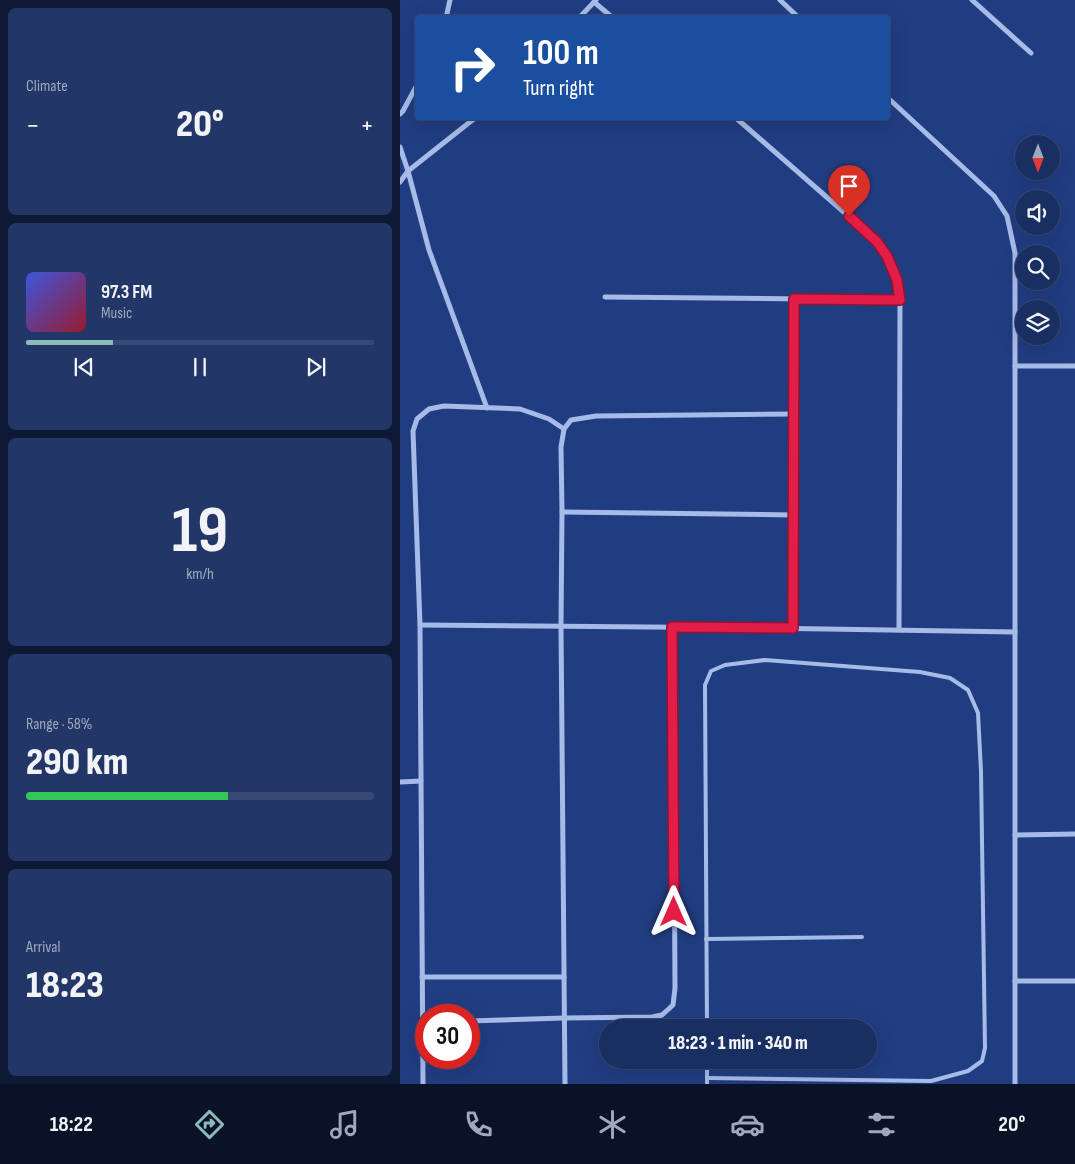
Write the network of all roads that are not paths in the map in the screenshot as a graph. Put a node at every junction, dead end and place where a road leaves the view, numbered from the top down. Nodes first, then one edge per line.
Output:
1 (450, 0) edge
2 (780, 0) edge
3 (972, 0) edge
4 (595, 1) edge
5 (447, 15) edge
6 (582, 15) edge
7 (610, 15) edge
8 (796, 15) edge
9 (1030, 53) dead end
10 (415, 89) edge
11 (890, 100) edge
12 (400, 114) edge
13 (472, 120) edge
14 (738, 120) edge
15 (400, 147) edge
16 (408, 171) junction
17 (400, 182) edge
18 (605, 297) dead end
19 (794, 299) junction
20 (900, 300) junction
21 (1015, 366) junction
22 (1075, 366) edge
23 (487, 408) junction
24 (794, 414) junction
25 (564, 429) junction
26 (562, 512) junction
27 (794, 515) junction
28 (420, 625) junction
29 (561, 626) junction
30 (672, 627) junction
31 (793, 628) junction
32 (899, 630) junction
33 (1015, 632) junction
34 (421, 781) junction
35 (400, 782) edge
36 (1075, 834) edge
37 (1015, 835) junction
38 (862, 937) dead end
39 (706, 939) junction
40 (422, 978) junction
41 (564, 978) junction
42 (1015, 980) junction
43 (1075, 981) edge
44 (423, 1004) edge
45 (564, 1018) junction
46 (706, 1019) edge
47 (480, 1021) edge
48 (423, 1069) edge
49 (707, 1069) edge
50 (707, 1078) junction
51 (423, 1084) edge
52 (565, 1084) edge
53 (707, 1084) edge
54 (1015, 1084) edge

1 - 5 street
2 - 8 street
3 - 9 street
4 - 6 street
4 - 7 street
10 - 12 street
11 - 21 street
13 - 16 street
14 - 20 street
15 - 16 street
16 - 17 street
16 - 23 street
18 - 19 street
19 - 20 street
19 - 24 street
20 - 32 street
21 - 22 street
21 - 33 street
23 - 25 street
23 - 28 street
24 - 25 street
24 - 27 street
25 - 26 street
26 - 27 street
26 - 29 street
27 - 31 street
28 - 29 street
28 - 34 street
29 - 30 street
29 - 41 street
30 - 31 street
30 - 45 street
31 - 32 street
32 - 33 street
33 - 37 street
34 - 35 street
34 - 40 street
36 - 37 street
37 - 42 street
38 - 39 lane
39 - 46 lane
39 - 50 lane
40 - 41 street
40 - 44 street
41 - 45 street
42 - 43 street
42 - 54 street
45 - 47 street
45 - 52 street
48 - 51 street
49 - 50 lane
50 - 53 lane

